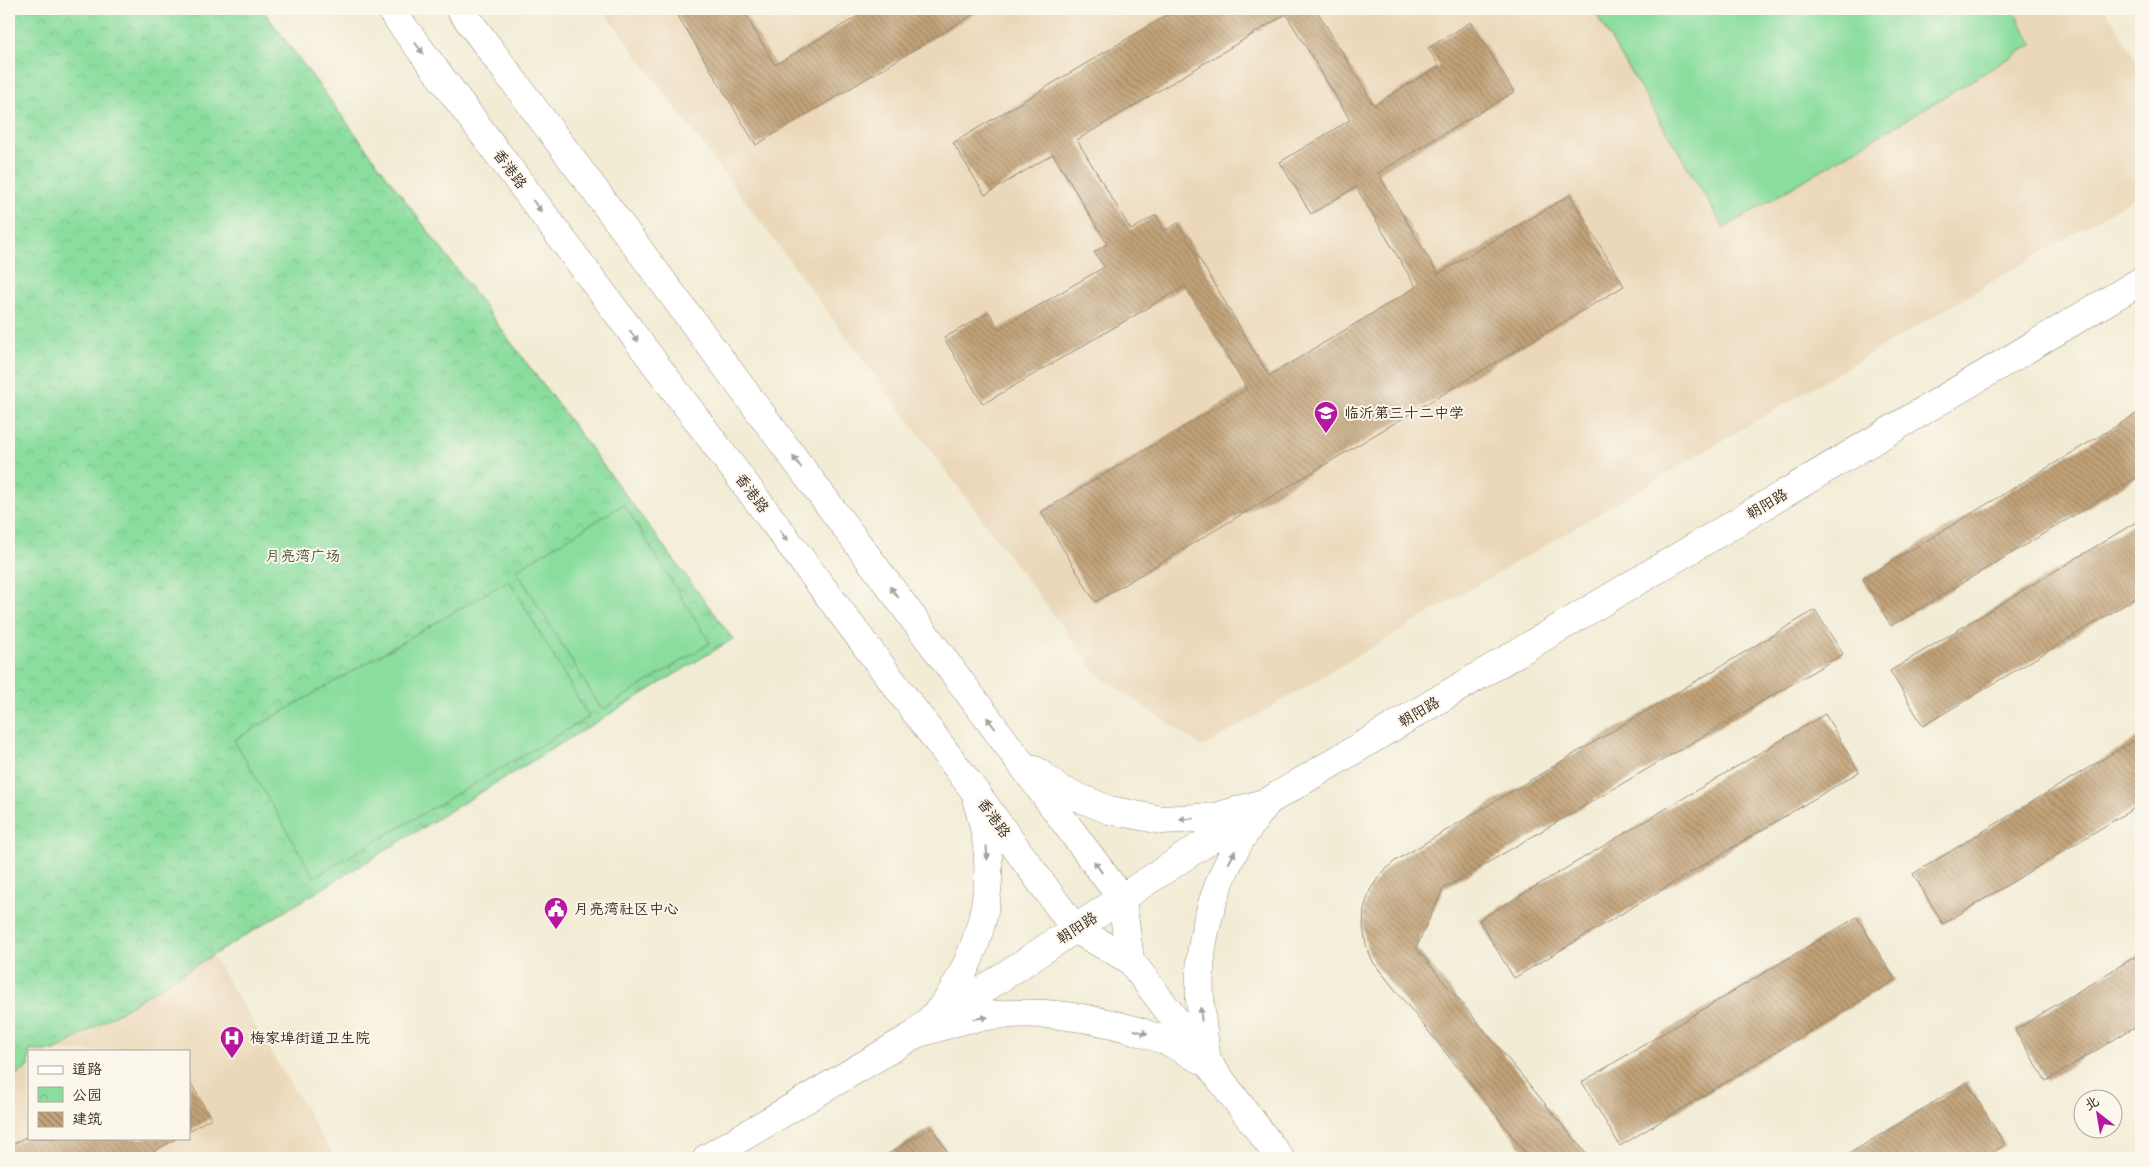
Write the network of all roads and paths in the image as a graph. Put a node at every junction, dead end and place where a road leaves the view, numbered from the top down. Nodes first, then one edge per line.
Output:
1 (390, 9) edge
2 (460, 9) edge
3 (2141, 282) edge
4 (1017, 757) junction
5 (973, 789) junction
6 (1267, 802) junction
7 (1122, 899) junction
8 (1075, 929) junction
9 (1130, 960) junction
10 (916, 1034) junction
11 (1207, 1063) junction
12 (708, 1158) edge
13 (1280, 1158) edge

1 -> 5 main road, 香港路
4 -> 2 main road, 香港路
3 - 6 main road, 朝阳路
6 -> 4 main road
7 -> 4 main road, 香港路
5 - 8 main road, 香港路
5 -> 10 main road
6 - 7 main road, 朝阳路
11 -> 6 main road
7 - 8 main road, 朝阳路
7 - 9 main road, 香港路
8 - 9 main road, 香港路
8 - 10 main road, 朝阳路
9 - 11 main road, 香港路
10 -> 11 main road
10 - 12 main road, 朝阳路
11 - 13 main road, 香港路

